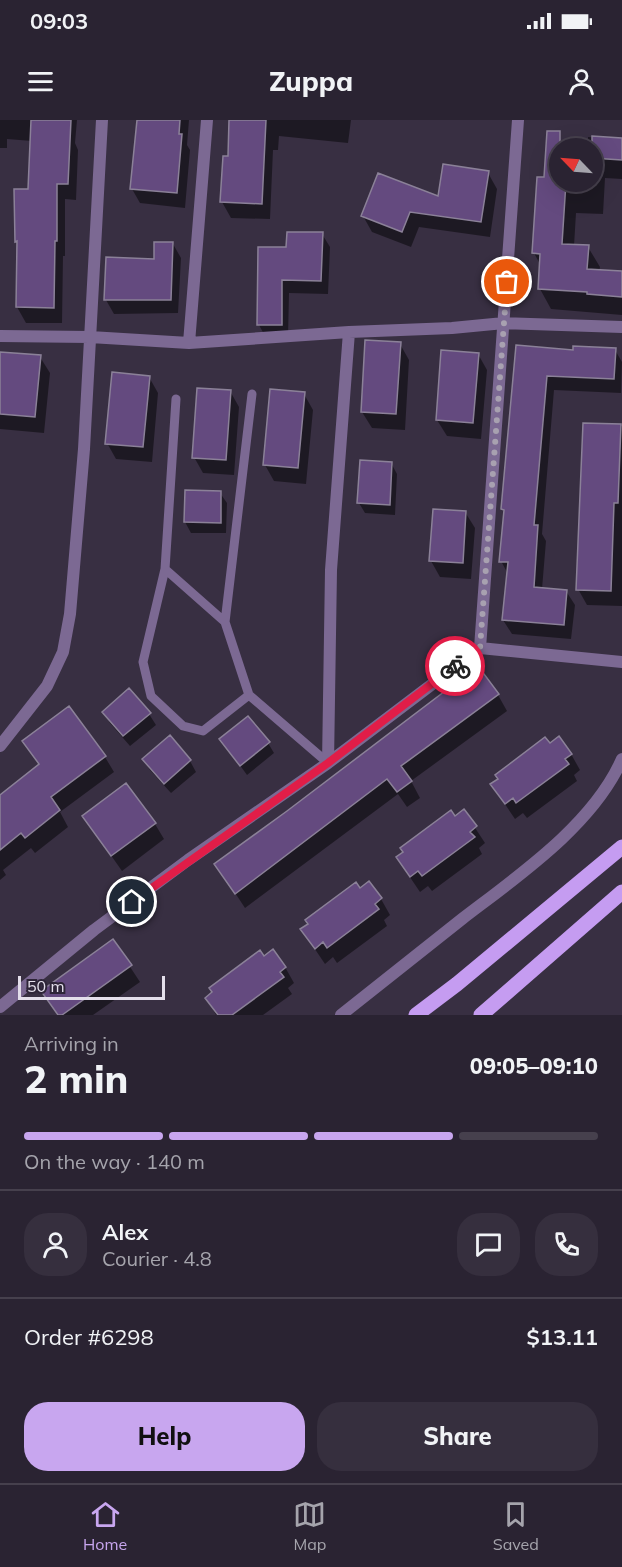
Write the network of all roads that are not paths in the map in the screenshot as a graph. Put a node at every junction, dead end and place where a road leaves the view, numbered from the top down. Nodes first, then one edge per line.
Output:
1 (102, 120) edge
2 (207, 120) edge
3 (518, 120) edge
4 (504, 323) junction
5 (622, 327) edge
6 (349, 332) junction
7 (0, 336) edge
8 (90, 338) junction
9 (189, 343) junction
10 (252, 394) dead end
11 (176, 399) dead end
12 (165, 569) junction
13 (225, 622) junction
14 (480, 648) junction
15 (622, 662) edge
16 (249, 695) junction
17 (0, 746) edge
18 (622, 759) edge
19 (328, 763) junction
20 (622, 847) edge
21 (622, 892) edge
22 (2, 1008) edge
23 (341, 1015) edge
24 (416, 1015) edge
25 (481, 1015) edge

1 - 8 street
2 - 9 street
3 - 4 street
4 - 5 street
4 - 6 street
4 - 14 street
6 - 9 street
6 - 19 street
7 - 8 street
8 - 9 street
8 - 17 street
10 - 13 lane
11 - 12 lane
12 - 13 lane
12 - 16 lane
13 - 16 lane
14 - 15 street
14 - 19 street
16 - 19 lane
18 - 23 street
19 - 22 street
20 - 24 main road
21 - 25 main road

